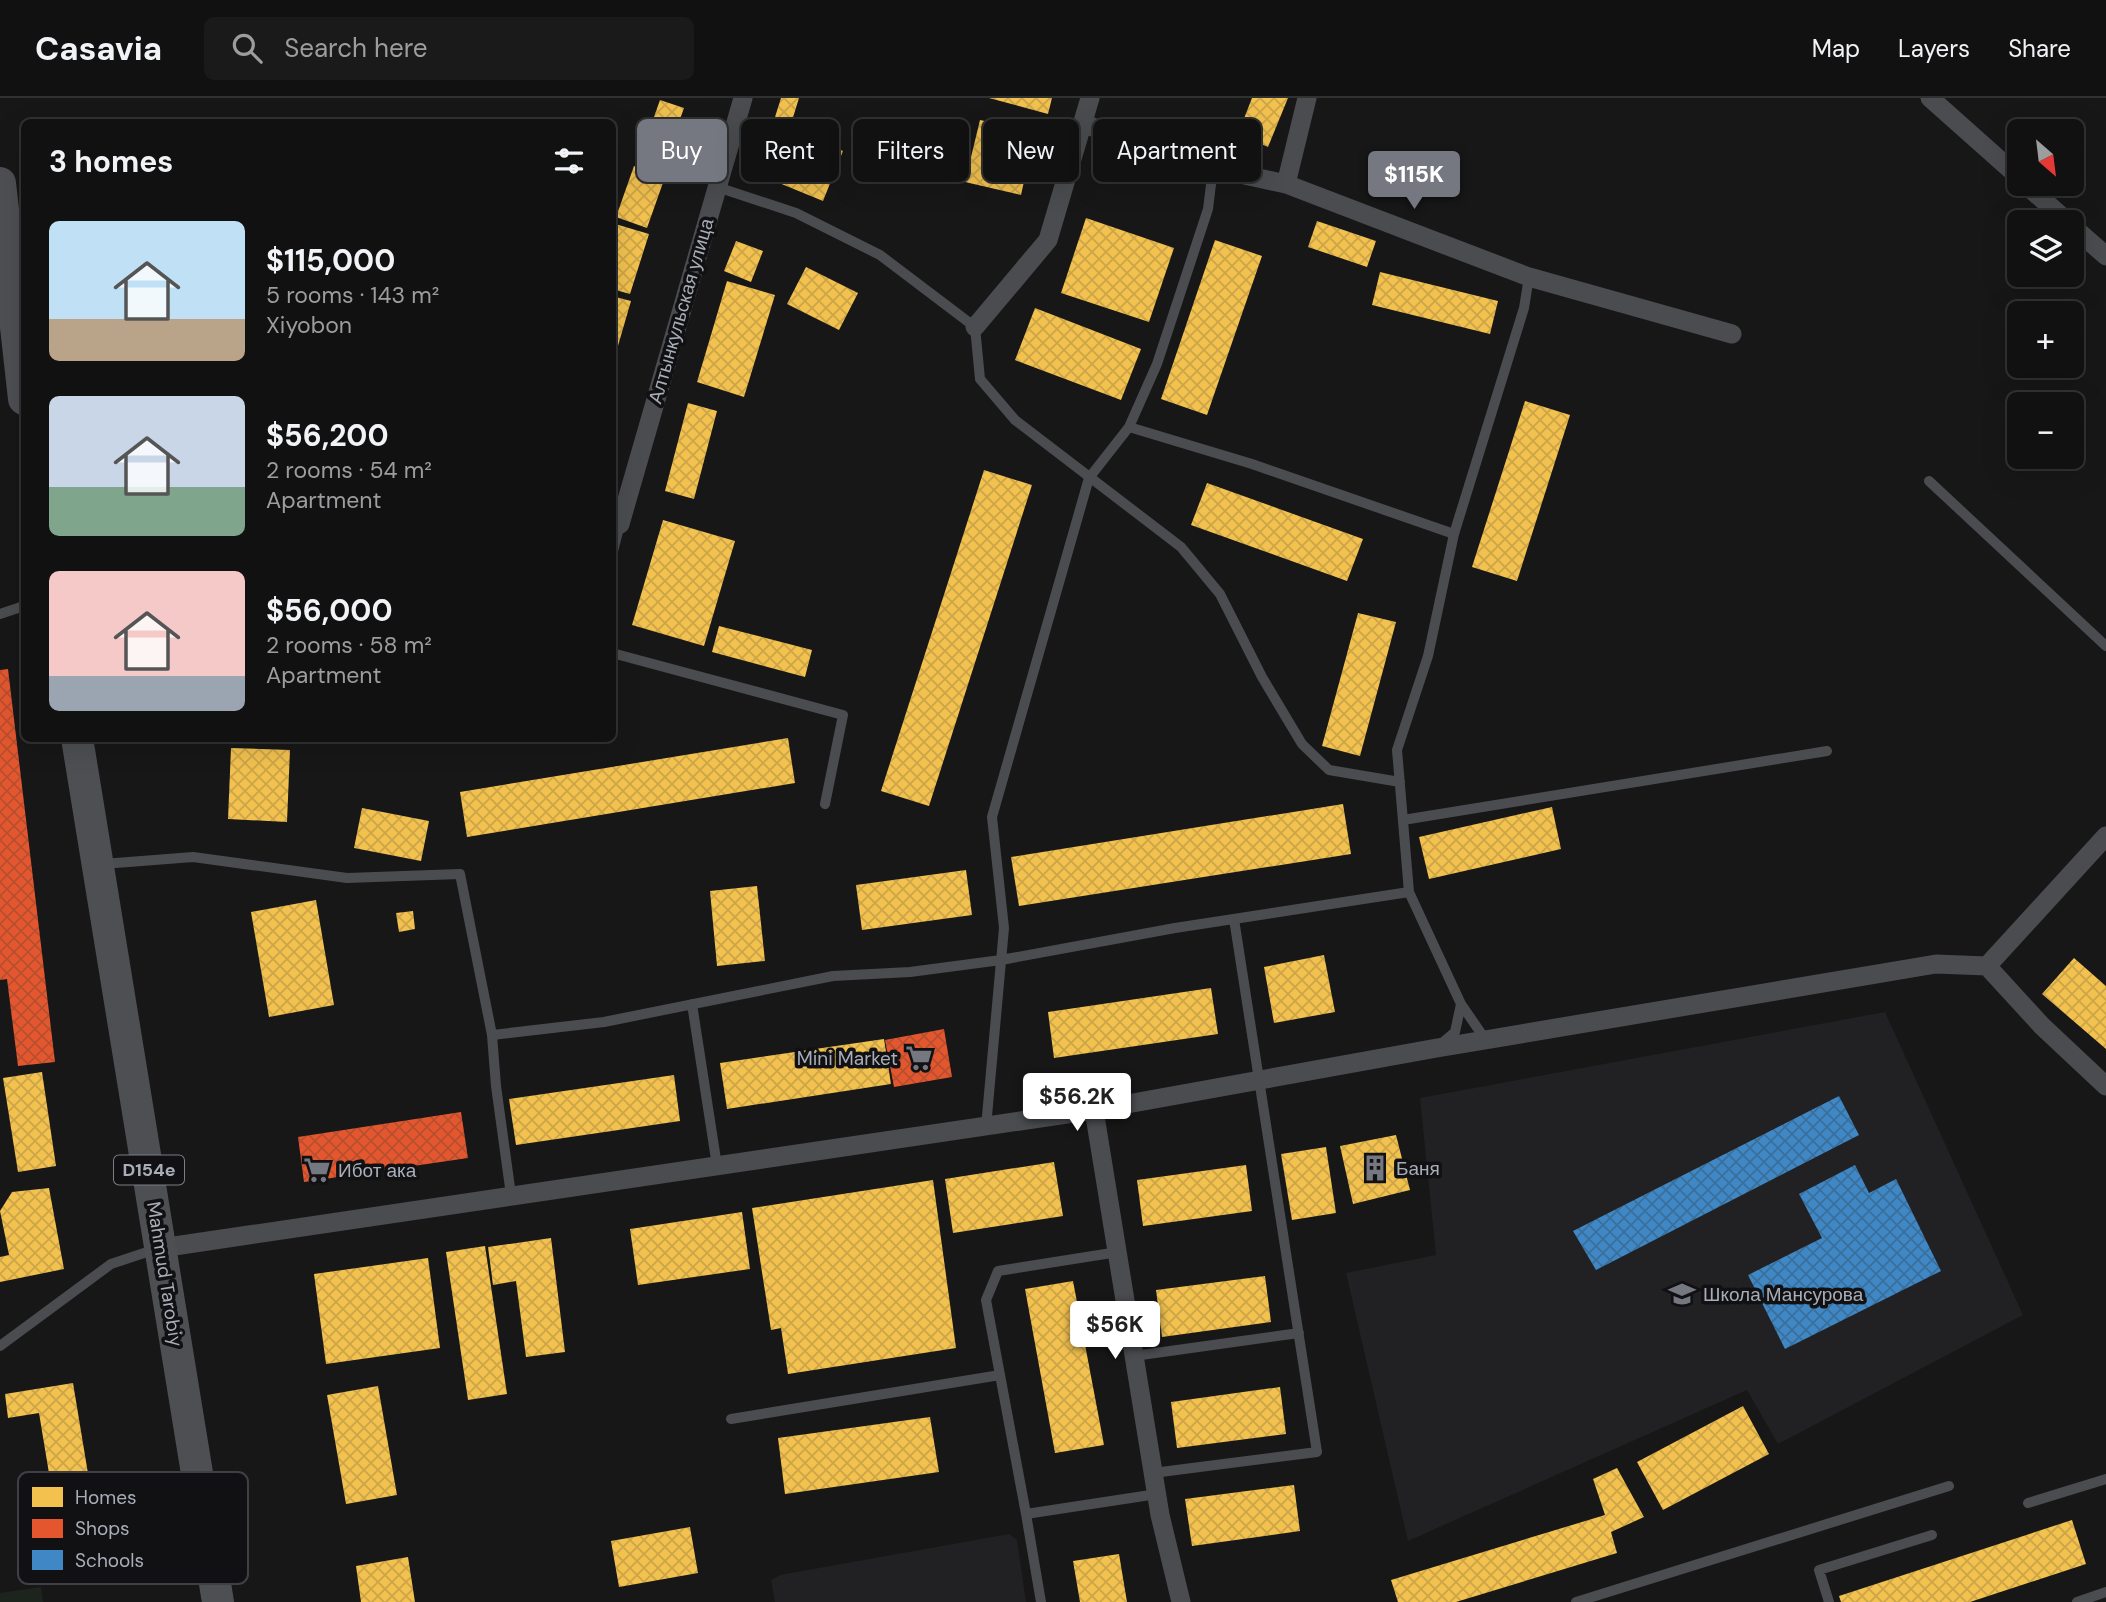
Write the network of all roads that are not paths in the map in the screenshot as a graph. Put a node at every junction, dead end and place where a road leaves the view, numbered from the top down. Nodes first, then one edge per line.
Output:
1 (743, 98) edge
2 (1090, 98) edge
3 (1307, 98) edge
4 (1930, 98) edge
5 (1084, 124) junction
6 (1093, 127) edge
7 (2007, 166) edge
8 (1261, 179) edge
9 (1211, 182) edge
10 (0, 183) edge
11 (1286, 184) junction
12 (717, 187) junction
13 (2038, 196) edge
14 (2054, 210) edge
15 (2084, 236) edge
16 (2106, 256) edge
17 (5, 274) edge
18 (1529, 277) junction
19 (975, 327) junction
20 (1732, 334) dead end
21 (21, 379) edge
22 (1129, 427) junction
23 (1089, 478) junction
24 (1928, 481) dead end
25 (616, 524) edge
26 (1454, 534) junction
27 (21, 607) edge
28 (0, 614) edge
29 (2106, 646) edge
30 (616, 654) edge
31 (78, 742) edge
32 (1827, 751) dead end
33 (1400, 782) junction
34 (825, 804) dead end
35 (1403, 820) junction
36 (2106, 836) edge
37 (98, 864) junction
38 (1409, 892) junction
39 (1234, 919) junction
40 (1001, 960) junction
41 (1987, 966) junction
42 (692, 1004) junction
43 (1461, 1004) junction
44 (492, 1035) junction
45 (1485, 1040) junction
46 (1437, 1048) junction
47 (1259, 1080) junction
48 (2106, 1086) edge
49 (1094, 1110) junction
50 (986, 1127) junction
51 (717, 1166) junction
52 (511, 1195) junction
53 (161, 1248) junction
54 (1118, 1252) junction
55 (1298, 1333) junction
56 (0, 1346) edge
57 (1134, 1356) junction
58 (1000, 1375) junction
59 (731, 1419) dead end
60 (197, 1472) edge
61 (1153, 1472) junction
62 (2106, 1479) edge
63 (1950, 1486) dead end
64 (1157, 1494) junction
65 (2028, 1503) dead end
66 (1026, 1514) junction
67 (1932, 1535) dead end
68 (215, 1584) edge
69 (2106, 1592) edge
70 (218, 1602) edge
71 (1041, 1602) edge
72 (1181, 1602) edge
73 (1576, 1602) edge
74 (1829, 1602) edge
75 (2077, 1602) edge

1 - 12 street, Алтынкульская улица
2 - 5 street
3 - 11 street
4 - 7 street
5 - 6 street
5 - 19 street
8 - 11 street
9 - 22 lane
10 - 17 main road
11 - 18 street
12 - 19 lane
12 - 25 street, Алтынкульская улица
13 - 14 street
15 - 16 street
17 - 21 main road
18 - 20 street
18 - 26 lane
19 - 23 lane
22 - 23 lane
22 - 26 lane
23 - 33 lane
23 - 40 lane
24 - 29 lane
26 - 33 lane
27 - 28 lane
30 - 34 lane
31 - 37 main road, Mahmud Tarobiy / D154e
32 - 35 lane
33 - 35 lane
35 - 38 lane
36 - 41 street
37 - 44 lane
37 - 53 main road, Mahmud Tarobiy / D154e
38 - 39 lane
38 - 43 lane
39 - 40 lane
39 - 47 lane
40 - 42 lane
40 - 50 lane
41 - 45 street
41 - 48 street
42 - 44 lane
42 - 51 lane
43 - 45 lane
43 - 46 lane
44 - 52 lane
45 - 46 street
46 - 47 street
47 - 49 street
47 - 55 lane
49 - 50 street
49 - 54 street
50 - 51 street
51 - 52 street
52 - 53 street
53 - 56 lane
53 - 60 main road, Mahmud Tarobiy / D154e
54 - 57 street
54 - 58 lane
55 - 57 lane
55 - 61 lane
57 - 61 street
58 - 59 lane
58 - 66 lane
61 - 64 street
62 - 65 lane
63 - 73 lane
64 - 66 lane
64 - 72 street
66 - 71 lane
67 - 74 lane
68 - 70 main road, Mahmud Tarobiy / D154e
69 - 75 lane

